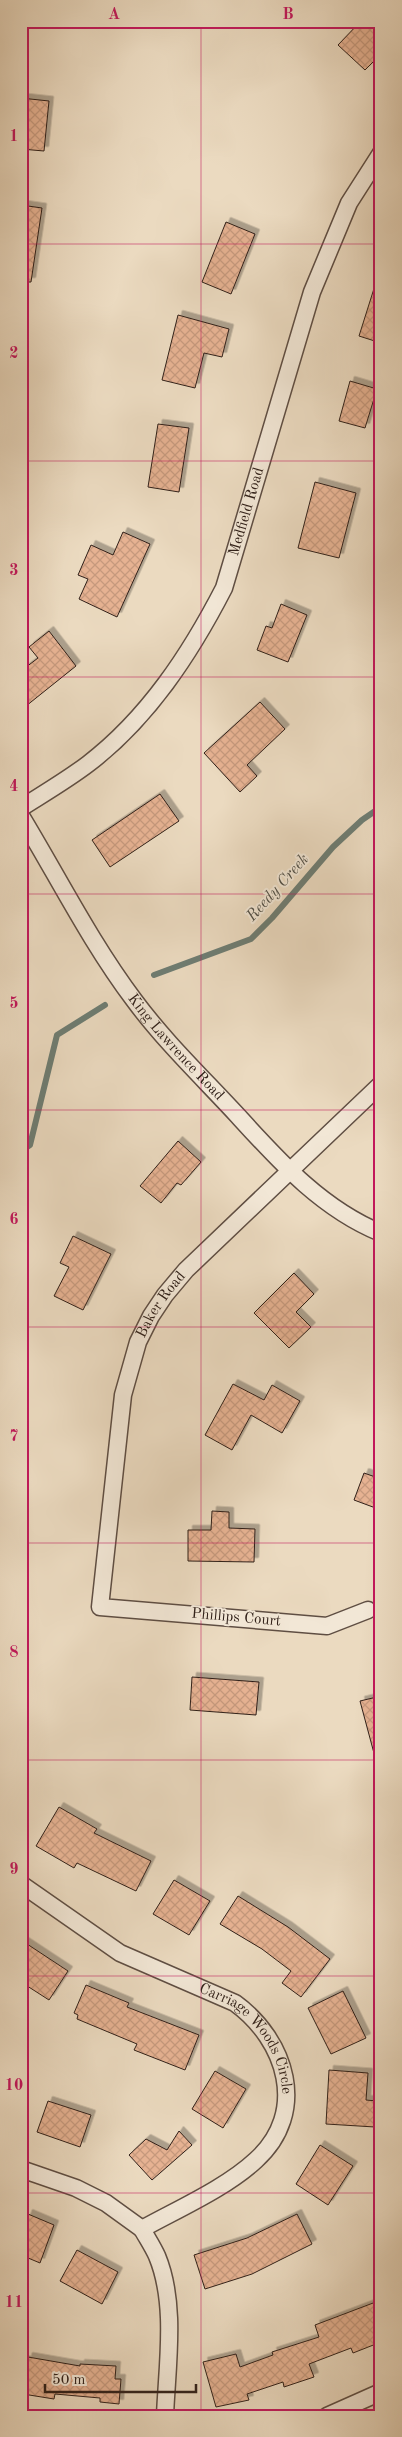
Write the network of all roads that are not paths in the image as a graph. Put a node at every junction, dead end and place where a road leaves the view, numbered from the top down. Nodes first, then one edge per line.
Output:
1 (381, 153) edge
2 (21, 808) edge
3 (21, 816) edge
4 (381, 1084) edge
5 (288, 1171) junction
6 (381, 1233) edge
7 (100, 1607) joint
8 (368, 1610) dead end
9 (21, 1884) edge
10 (21, 2170) edge
11 (142, 2229) junction
12 (381, 2392) edge
13 (165, 2416) edge
14 (327, 2416) edge

1 - 2 street, Medfield Road
3 - 5 street, King Lawrence Road
4 - 5 street, Baker Road
5 - 6 street, King Lawrence Road
5 - 7 street, Baker Road
7 - 8 street, Phillips Court
9 - 11 street, Carriage Woods Circle
10 - 11 street
11 - 13 street
12 - 14 street

